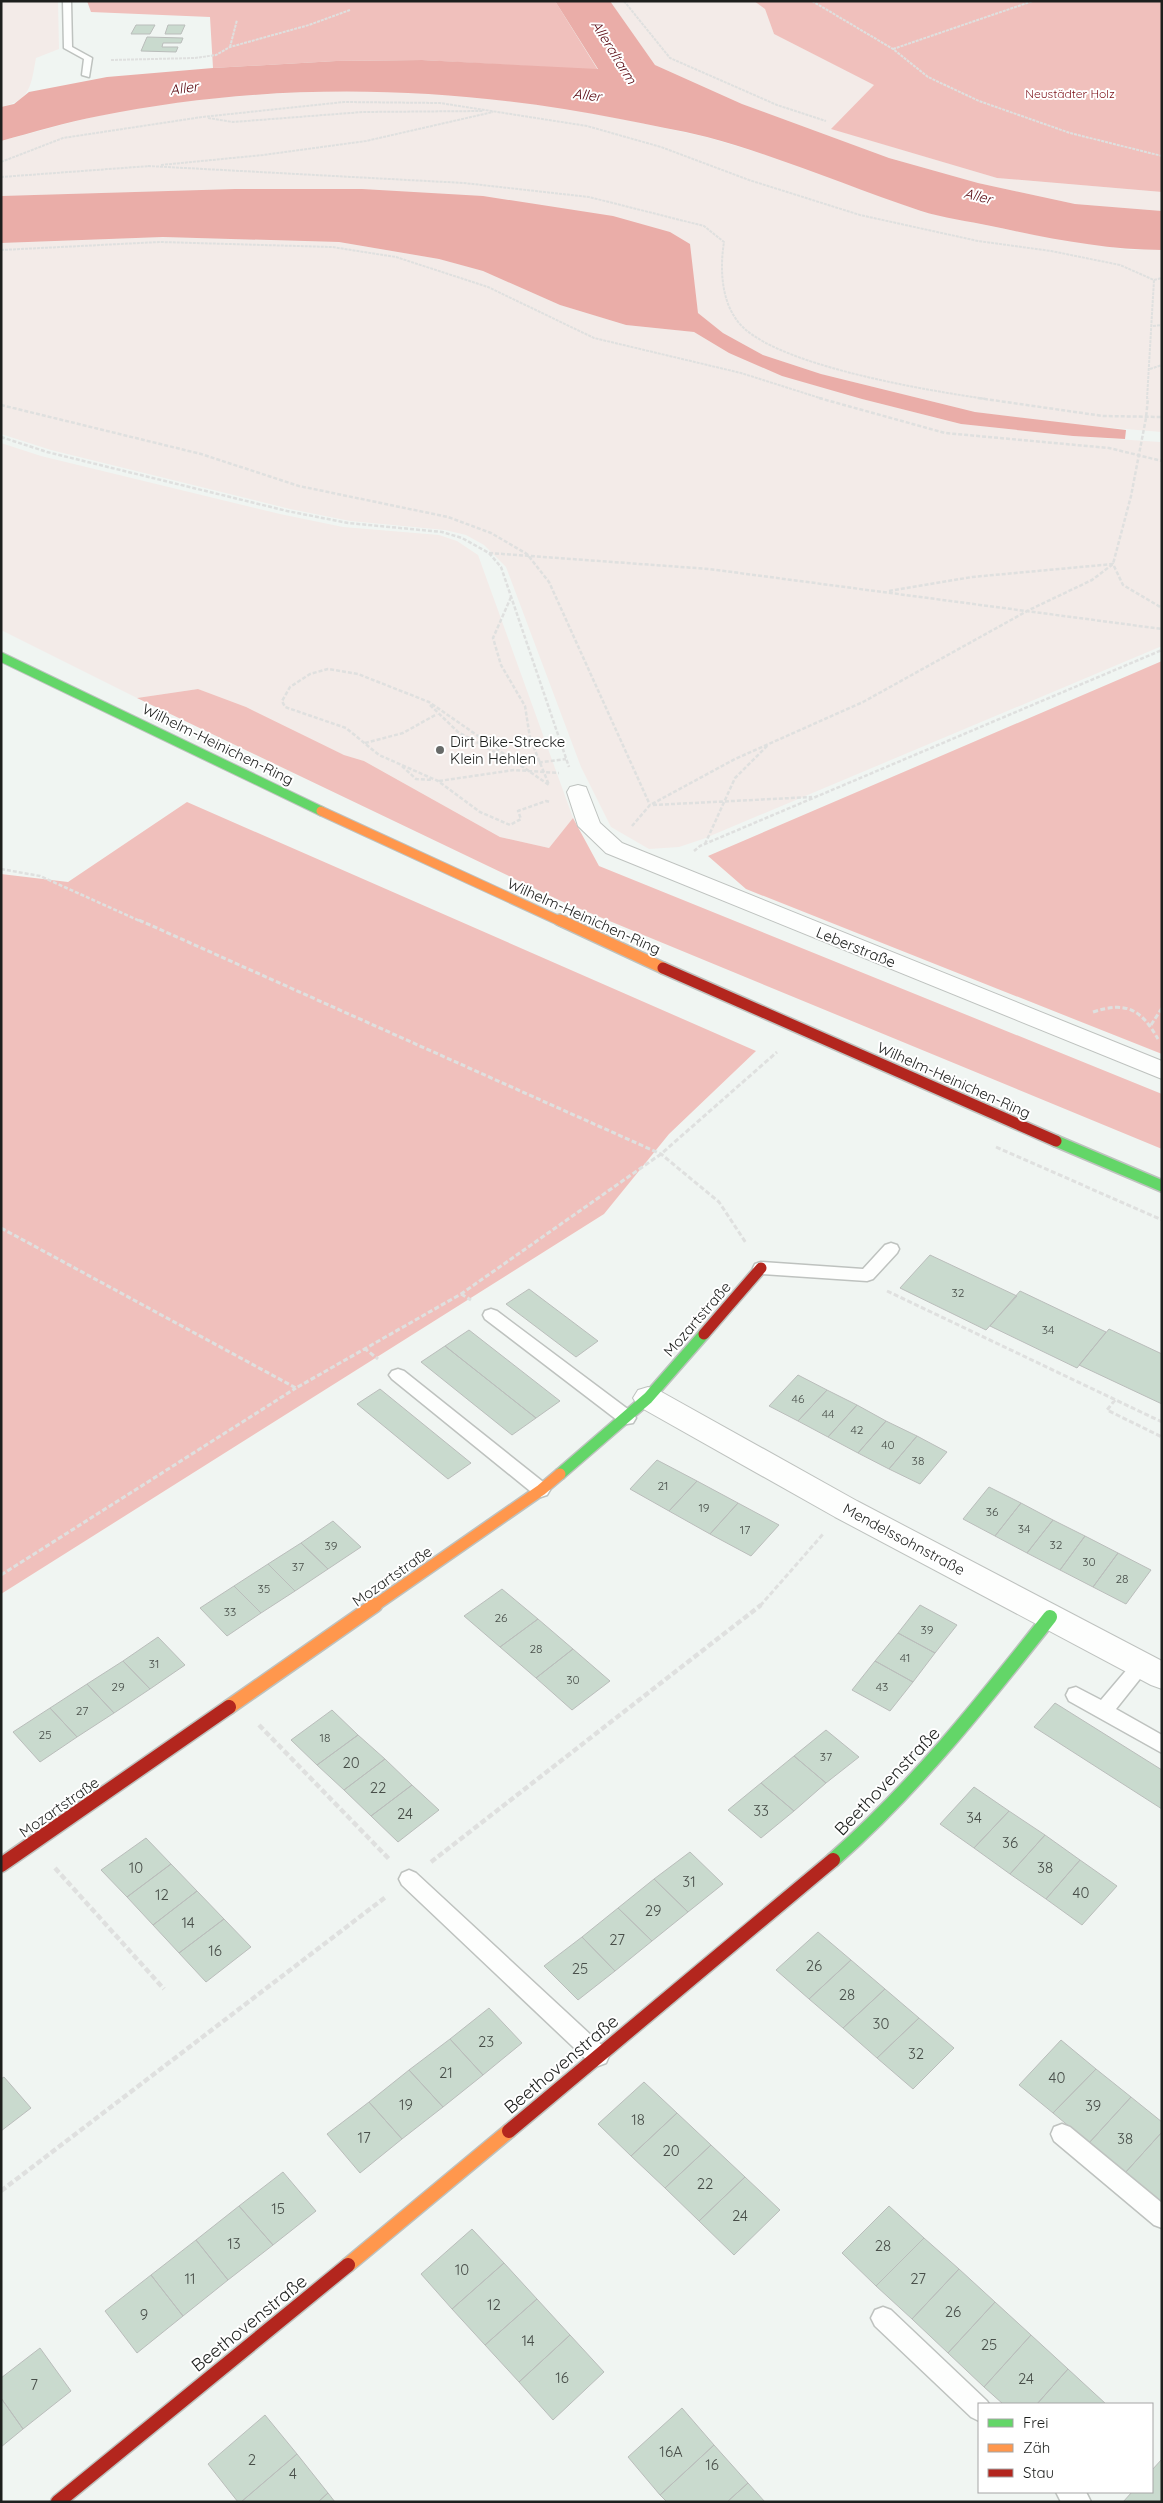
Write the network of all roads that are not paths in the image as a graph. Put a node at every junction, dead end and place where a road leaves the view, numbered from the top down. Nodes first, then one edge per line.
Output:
1 (68, 1) edge
2 (86, 75) dead end
3 (1, 657) edge
4 (575, 784) road end
5 (1162, 1071) edge
6 (1162, 1186) edge
7 (890, 1249) dead end
8 (761, 1268) joint
9 (492, 1315) dead end
10 (398, 1375) dead end
11 (638, 1408) junction
12 (540, 1490) junction
13 (1050, 1617) junction
14 (1157, 1673) edge
15 (1076, 1695) dead end
16 (1103, 1711) junction
17 (1162, 1745) edge
18 (1, 1865) edge
19 (409, 1879) road end
20 (598, 2056) junction
21 (1062, 2134) dead end
22 (1162, 2217) edge
23 (883, 2318) dead end
24 (978, 2408) edge
25 (1069, 2493) edge
26 (58, 2502) edge
27 (1079, 2502) edge

1 - 2 lane
3 - 6 street, Wilhelm-Heinichen-Ring
4 - 5 street, Leberstraße
7 - 8 lane
8 - 11 street, Mozartstraße
9 - 11 lane
10 - 12 lane
11 - 12 street, Mozartstraße
11 - 13 street, Mendelssohnstraße
12 - 18 street, Mozartstraße
13 - 14 street, Mendelssohnstraße
13 - 20 street, Beethovenstraße
14 - 16 lane
15 - 16 lane
16 - 17 lane
19 - 20 lane
20 - 26 street, Beethovenstraße
21 - 22 lane
23 - 24 lane
25 - 27 lane

